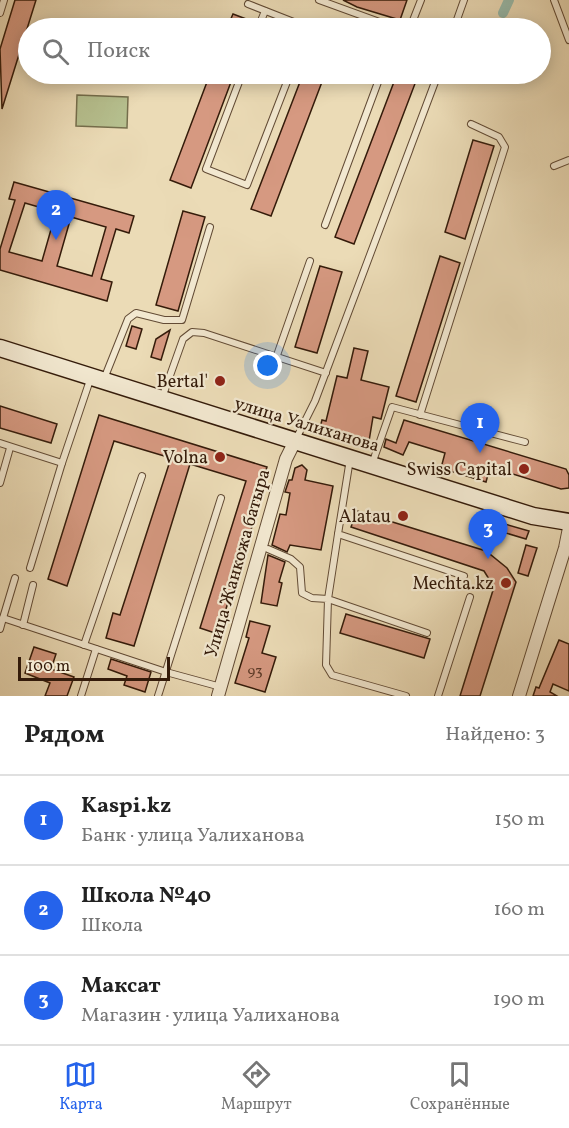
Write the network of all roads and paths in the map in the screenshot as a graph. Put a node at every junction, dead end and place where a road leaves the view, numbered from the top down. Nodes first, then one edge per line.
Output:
1 (4, 0) edge
2 (319, 0) edge
3 (421, 0) edge
4 (464, 0) edge
5 (554, 0) edge
6 (248, 4) dead end
7 (265, 11) junction
8 (0, 13) edge
9 (262, 18) edge
10 (283, 18) edge
11 (368, 18) edge
12 (414, 18) edge
13 (458, 18) edge
14 (569, 40) edge
15 (238, 84) edge
16 (286, 84) edge
17 (377, 84) edge
18 (434, 84) edge
19 (471, 124) dead end
20 (569, 160) edge
21 (554, 166) dead end
22 (325, 225) dead end
23 (210, 227) dead end
24 (310, 261) dead end
25 (0, 348) edge
26 (276, 358) junction
27 (326, 373) junction
28 (98, 378) junction
29 (161, 399) junction
30 (420, 415) junction
31 (295, 441) junction
32 (525, 442) dead end
33 (0, 443) edge
34 (10, 448) junction
35 (350, 458) junction
36 (62, 463) junction
37 (372, 465) junction
38 (142, 476) dead end
39 (0, 483) edge
40 (220, 498) dead end
41 (569, 522) edge
42 (569, 528) edge
43 (338, 534) junction
44 (267, 549) dead end
45 (30, 568) dead end
46 (464, 576) dead end
47 (15, 578) dead end
48 (33, 585) dead end
49 (470, 597) dead end
50 (328, 599) junction
51 (3, 618) junction
52 (23, 625) junction
53 (0, 629) edge
54 (427, 633) dead end
55 (84, 645) junction
56 (96, 649) junction
57 (166, 672) junction
58 (219, 691) edge
59 (81, 696) edge
60 (158, 696) edge
61 (406, 696) edge
62 (438, 696) edge
63 (519, 696) edge

1 - 8 lane
2 - 11 lane
3 - 12 lane
4 - 13 lane
5 - 14 lane
6 - 7 lane
7 - 9 lane
7 - 10 lane
15 - 16 lane
17 - 22 lane
18 - 27 lane
19 - 30 lane
20 - 21 lane
23 - 28 lane
24 - 26 lane
25 - 28 main road, улица Уалиханова
26 - 27 lane
26 - 29 lane
27 - 31 lane
28 - 29 main road, улица Уалиханова
28 - 36 lane
29 - 31 main road, улица Уалиханова
30 - 32 lane
30 - 37 lane
31 - 35 main road, улица Уалиханова
31 - 58 street, Улица Жанкожа батыра
33 - 34 lane
34 - 36 lane
34 - 39 lane
35 - 37 main road, улица Уалиханова
35 - 43 lane
36 - 45 lane
37 - 41 main road, улица Уалиханова
38 - 55 lane
40 - 57 lane
42 - 63 street
43 - 46 lane
43 - 50 lane
44 - 50 lane
47 - 51 lane
48 - 52 lane
49 - 62 lane
50 - 54 lane
50 - 61 lane
51 - 52 lane
51 - 53 lane
52 - 55 lane
55 - 56 lane
56 - 57 lane
56 - 59 lane
57 - 58 lane
57 - 60 lane

